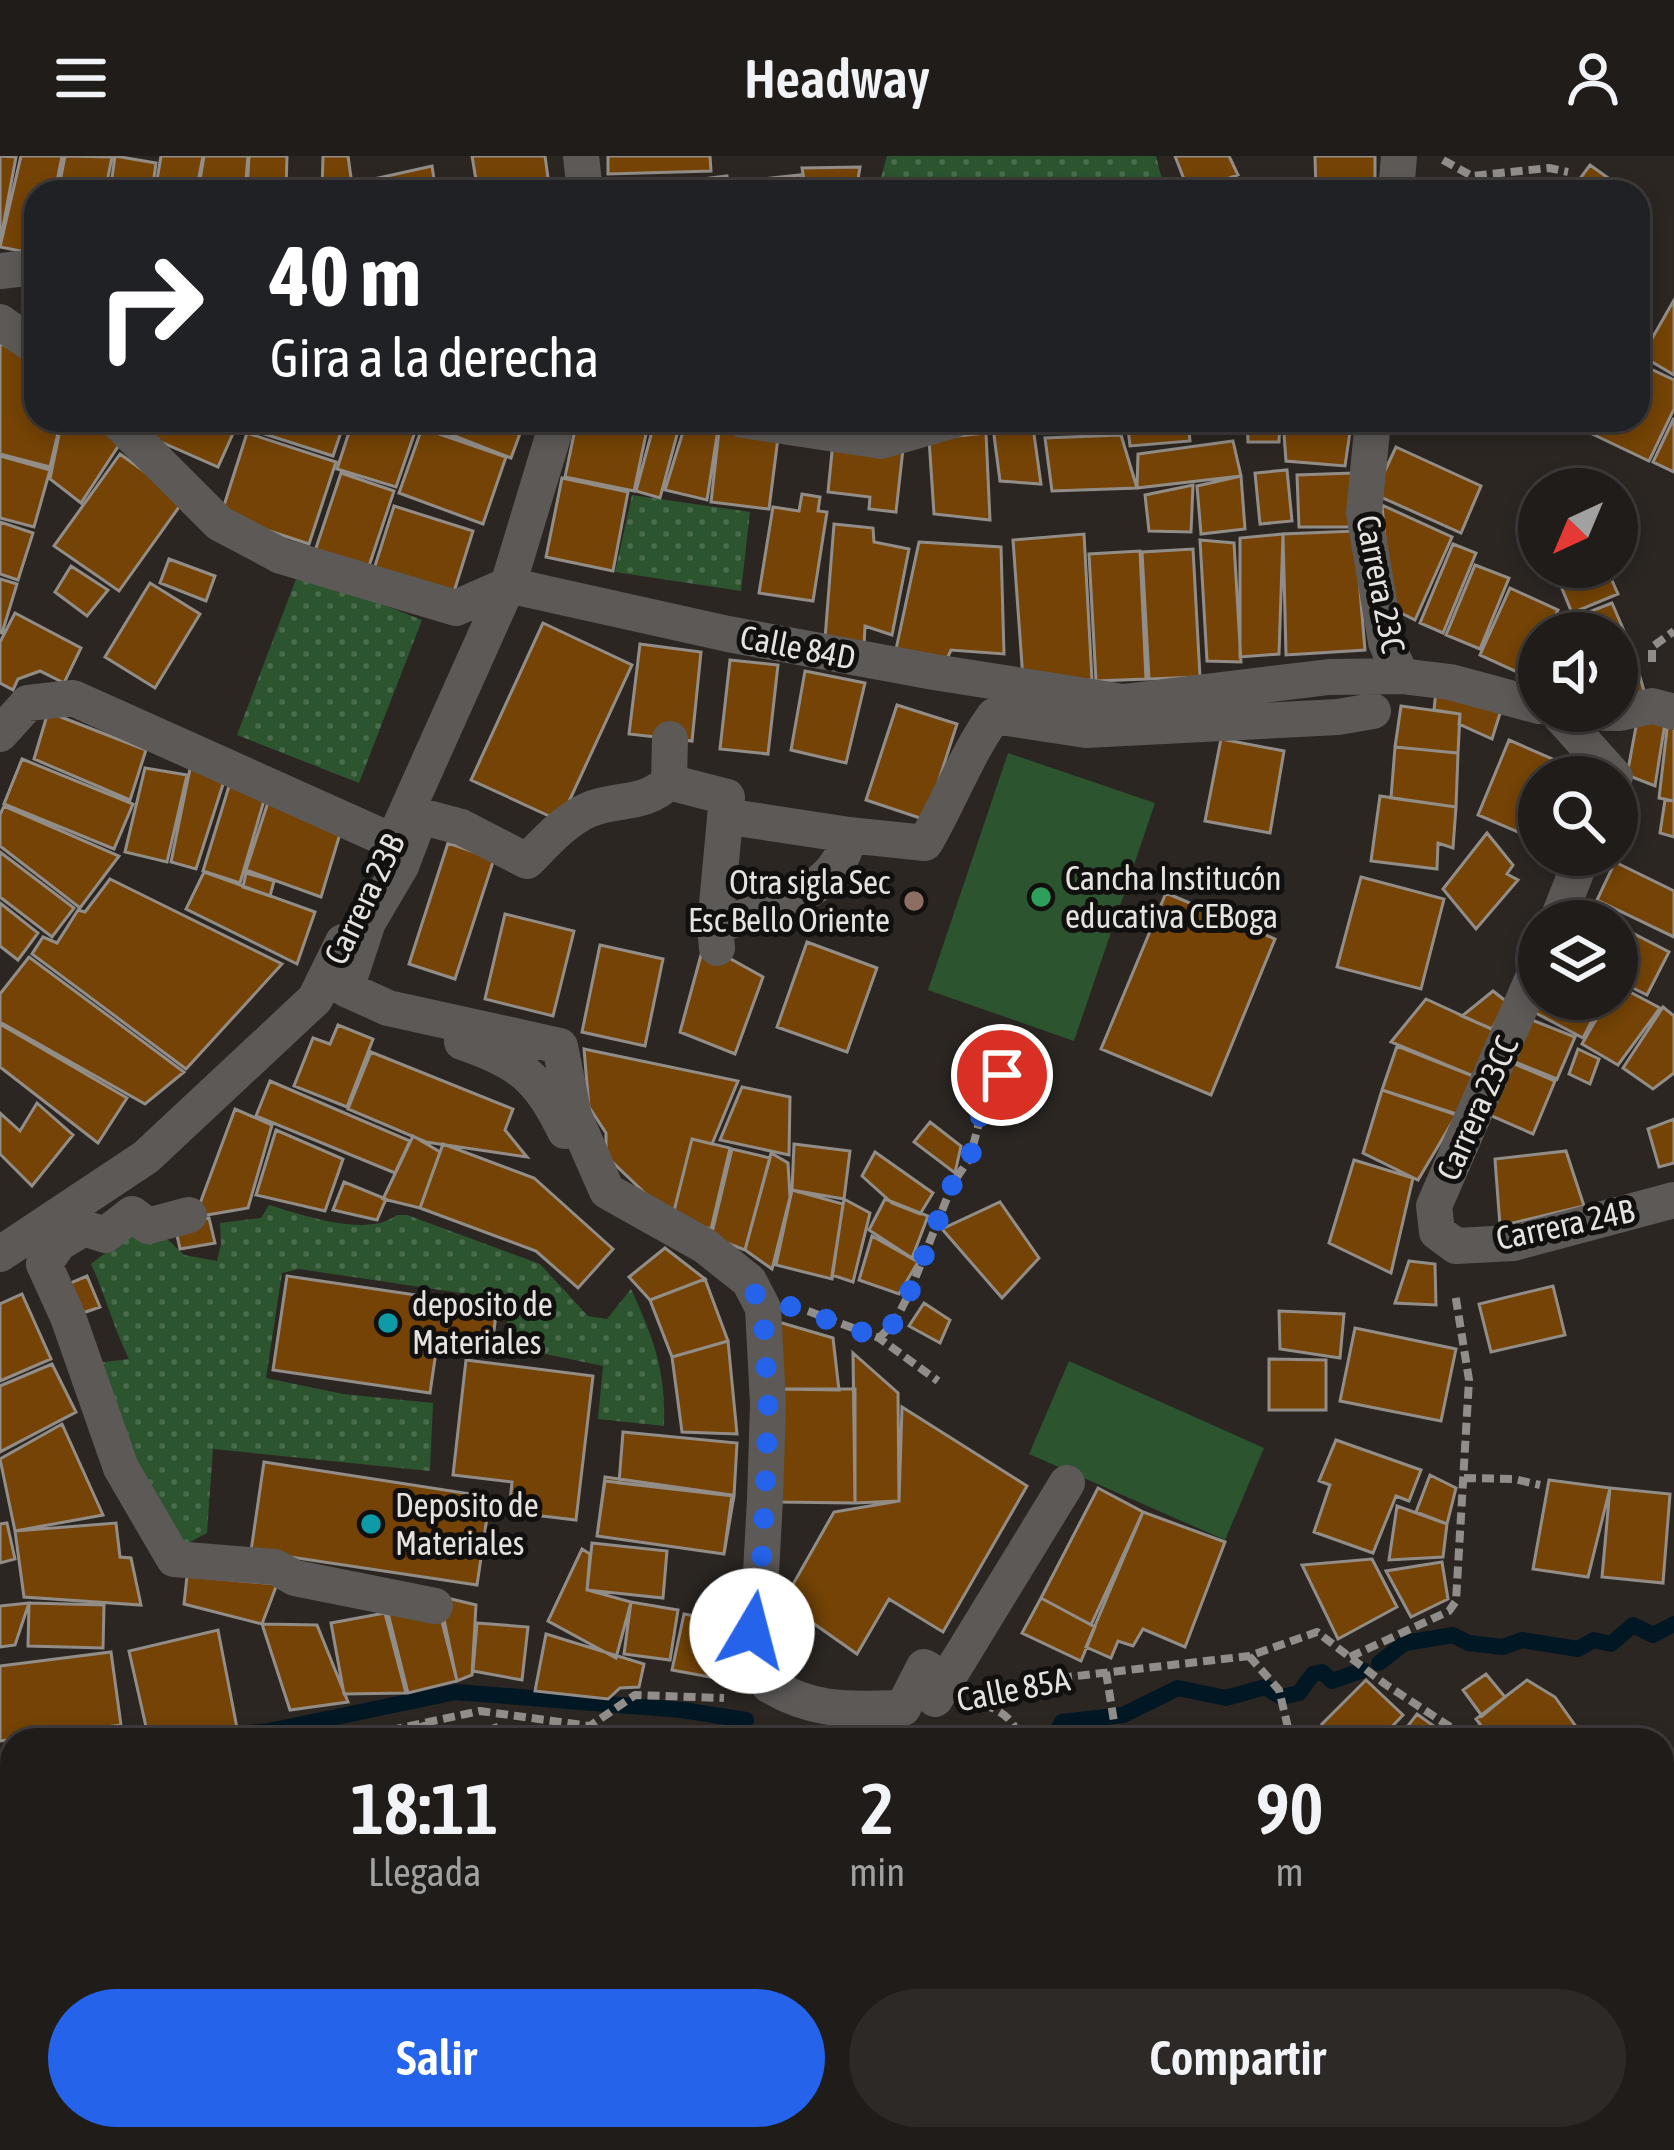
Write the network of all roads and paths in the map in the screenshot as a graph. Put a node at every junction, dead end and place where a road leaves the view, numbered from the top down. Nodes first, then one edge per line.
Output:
1 (1427, 157) edge
2 (1568, 172) dead end
3 (128, 432) edge
4 (555, 432) edge
5 (822, 432) edge
6 (912, 432) edge
7 (1372, 432) edge
8 (508, 585) junction
9 (1401, 676) junction
10 (1518, 700) edge
11 (1638, 709) edge
12 (1373, 712) dead end
13 (1674, 712) edge
14 (1576, 732) edge
15 (0, 734) edge
16 (670, 739) dead end
17 (1597, 756) edge
18 (669, 782) junction
19 (725, 816) junction
20 (849, 835) junction
21 (394, 842) junction
22 (315, 999) junction
23 (1518, 1012) edge
24 (1002, 1075) dead end
25 (1674, 1200) edge
26 (189, 1215) dead end
27 (11, 1246) edge
28 (1456, 1246) junction
29 (755, 1294) junction
30 (879, 1338) junction
31 (938, 1381) dead end
32 (1465, 1478) junction
33 (1067, 1483) dead end
34 (1540, 1485) dead end
35 (114, 1501) dead end
36 (436, 1606) dead end
37 (1249, 1656) junction
38 (1350, 1657) junction
39 (1106, 1676) junction
40 (945, 1696) junction
41 (755, 1700) junction
42 (423, 1722) junction
43 (388, 1728) edge
44 (425, 1728) edge
45 (1015, 1728) edge
46 (1115, 1728) edge
47 (1288, 1728) edge
48 (1453, 1728) edge

1 - 2 path
3 - 8 street
4 - 8 street, Carrera 23B
5 - 6 street
7 - 9 street, Carrera 23C
8 - 9 street, Calle 84D
8 - 21 street, Carrera 23B
9 - 10 street, Calle 84D
11 - 13 street
12 - 20 street
14 - 17 street
15 - 21 street
16 - 18 street
18 - 19 street
18 - 29 street
19 - 20 street
19 - 20 street
21 - 22 street, Carrera 23B
22 - 27 street, Carrera 23B
22 - 41 street
23 - 28 street, Carrera 23CC
24 - 30 path
25 - 28 street, Carrera 24B
26 - 36 street
27 - 35 street
28 - 32 path
29 - 30 path
29 - 40 street
30 - 31 path
32 - 34 path
32 - 38 path
33 - 40 street
37 - 38 path, Calle 85A
37 - 39 path, Calle 85A
37 - 47 path
38 - 48 path, Calle 85A
39 - 40 path, Calle 85A
39 - 46 path
40 - 41 street, Calle 85A
40 - 45 path
41 - 42 path
42 - 43 path
42 - 44 path

